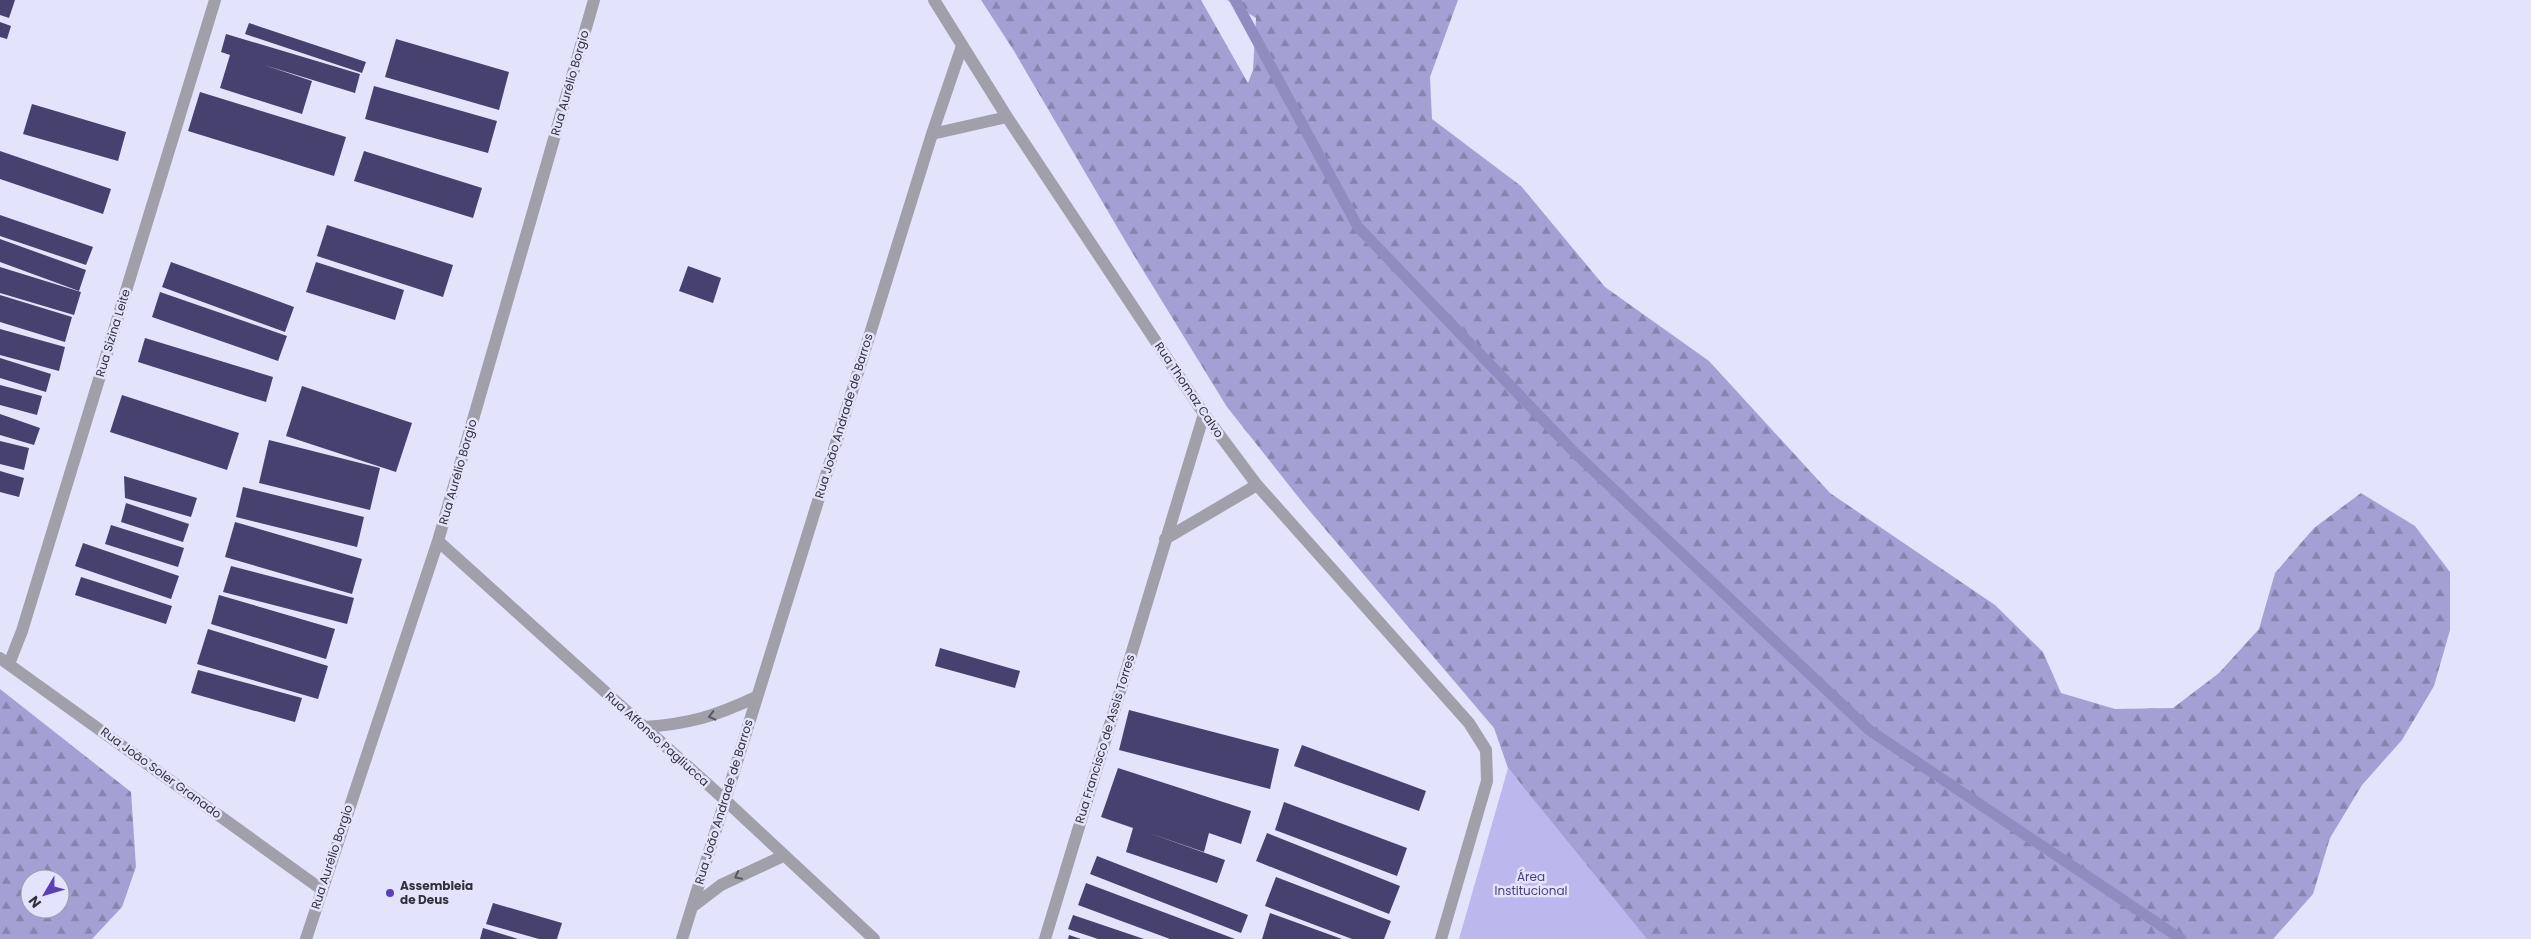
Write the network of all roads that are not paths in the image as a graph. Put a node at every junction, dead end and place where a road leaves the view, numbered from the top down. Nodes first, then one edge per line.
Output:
1 (215, 0) edge
2 (594, 0) edge
3 (934, 0) edge
4 (962, 46) junction
5 (1007, 118) junction
6 (932, 134) junction
7 (1204, 414) junction
8 (1257, 485) junction
9 (1165, 539) junction
10 (438, 541) junction
11 (4, 661) edge
12 (756, 697) junction
13 (644, 728) junction
14 (724, 799) junction
15 (783, 856) junction
16 (321, 889) junction
17 (692, 907) junction
18 (306, 939) edge
19 (682, 939) edge
20 (874, 939) edge
21 (1045, 939) edge
22 (1441, 939) edge

1 - 11 street, Rua Sizina Leite
2 - 10 street, Rua Aurélio Borgio
3 - 4 street, Rua Thomaz Calvo
4 - 5 street, Rua Thomaz Calvo
4 - 6 street, Rua João Andrade de Barros
5 - 6 street
5 - 7 street, Rua Thomaz Calvo
6 - 12 street, Rua João Andrade de Barros
7 - 8 street, Rua Thomaz Calvo
7 - 9 street, Rua Francisco de Assis Torres
8 - 9 street
8 - 22 street, Rua Thomaz Calvo
9 - 21 street, Rua Francisco de Assis Torres
10 - 13 street, Rua Affonso Pagliucca
10 - 16 street, Rua Aurélio Borgio
11 - 16 street, Rua João Soler Granado
12 -> 13 street, Rua João Andrade de Barros
12 - 14 street, Rua João Andrade de Barros
13 - 14 street, Rua Affonso Pagliucca
14 - 15 street, Rua Affonso Pagliucca
14 - 17 street, Rua João Andrade de Barros
15 -> 17 street, Rua João Andrade de Barros
15 - 20 street, Rua Affonso Pagliucca
16 - 18 street, Rua Aurélio Borgio
17 - 19 street, Rua João Andrade de Barros

